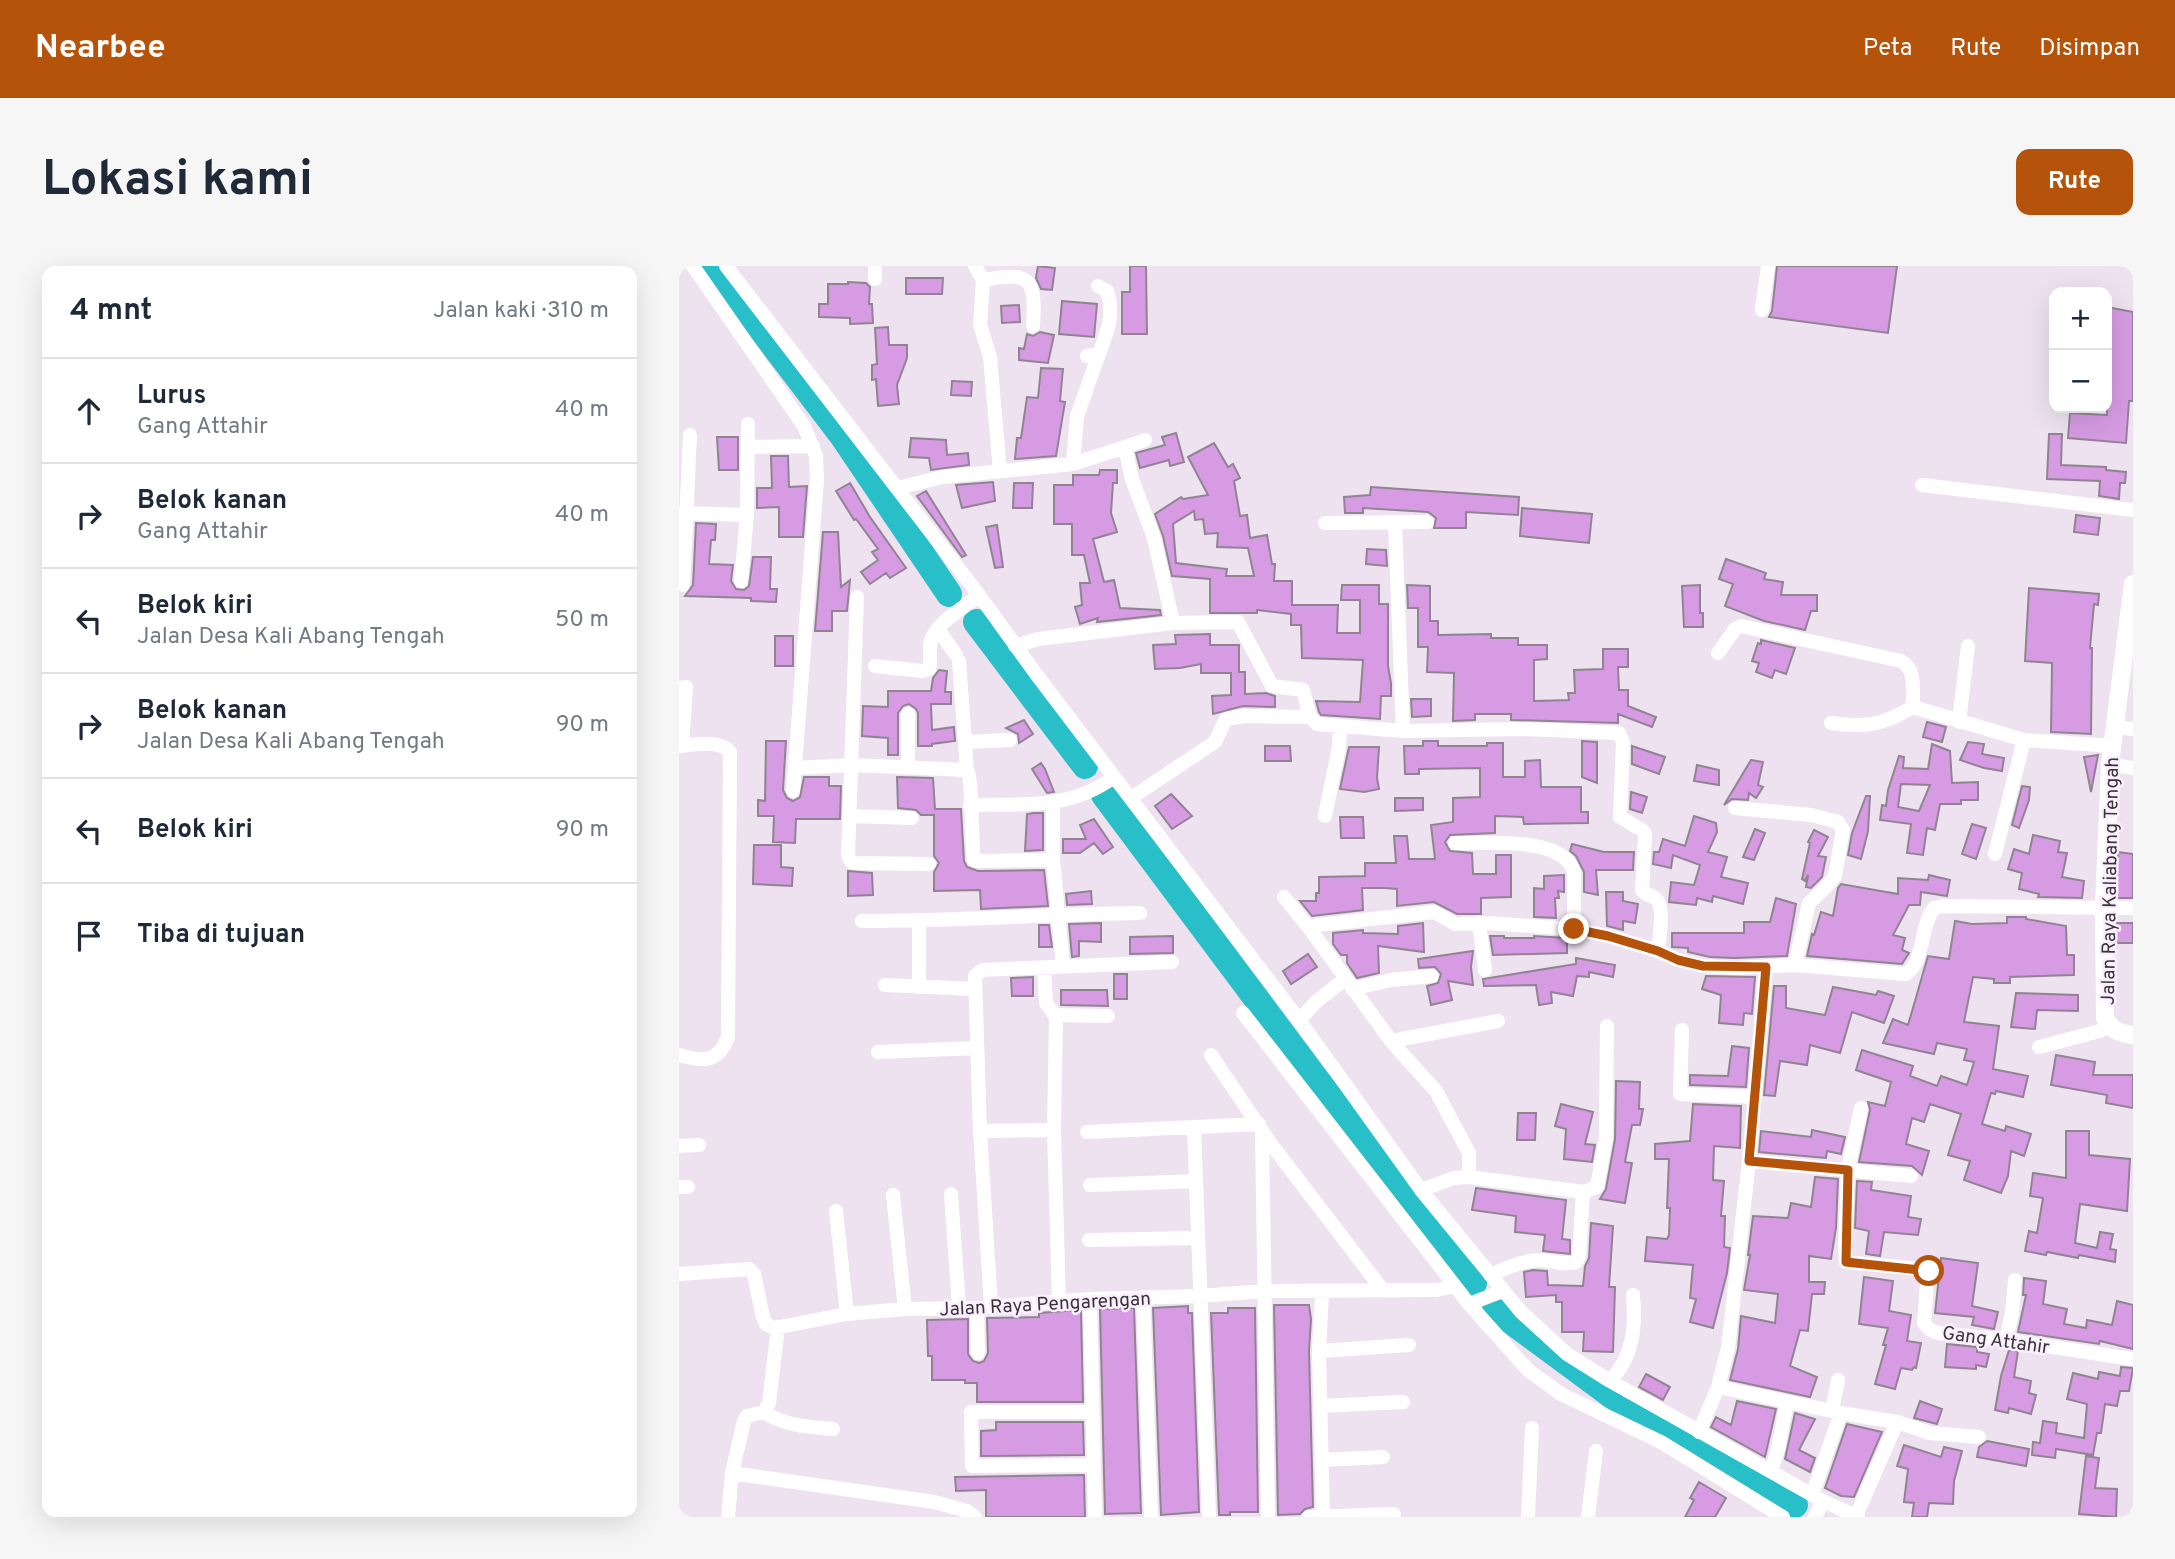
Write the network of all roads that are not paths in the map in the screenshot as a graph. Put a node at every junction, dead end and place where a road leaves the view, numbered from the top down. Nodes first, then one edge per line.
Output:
1 (693, 266) edge
2 (726, 266) edge
3 (975, 266) edge
4 (1768, 266) edge
5 (983, 280) junction
6 (1098, 286) dead end
7 (1762, 310) dead end
8 (1033, 326) dead end
9 (748, 424) dead end
10 (690, 435) dead end
11 (1145, 440) dead end
12 (813, 446) junction
13 (748, 447) junction
14 (1125, 447) junction
15 (1073, 464) junction
16 (1000, 471) junction
17 (1922, 485) dead end
18 (898, 488) junction
19 (2133, 510) edge
20 (683, 513) edge
21 (747, 515) junction
22 (1427, 522) dead end
23 (1325, 523) dead end
24 (1395, 523) junction
25 (741, 581) dead end
26 (2133, 584) edge
27 (683, 585) dead end
28 (857, 597) dead end
29 (976, 598) junction
30 (2132, 608) edge
31 (1173, 623) junction
32 (938, 629) junction
33 (1015, 646) junction
34 (1968, 646) dead end
35 (1717, 653) dead end
36 (875, 666) dead end
37 (679, 688) edge
38 (2126, 703) edge
39 (1913, 707) junction
40 (908, 714) dead end
41 (1310, 717) junction
42 (1959, 722) junction
43 (1831, 723) dead end
44 (1341, 727) junction
45 (2124, 728) edge
46 (1403, 730) junction
47 (1010, 740) dead end
48 (2024, 740) junction
49 (965, 742) junction
50 (681, 746) edge
51 (2111, 755) junction
52 (852, 765) junction
53 (908, 767) junction
54 (795, 768) junction
55 (2133, 768) edge
56 (967, 769) junction
57 (1109, 780) junction
58 (793, 791) dead end
59 (1131, 798) junction
60 (1053, 804) junction
61 (970, 805) junction
62 (1735, 808) dead end
63 (850, 816) junction
64 (1325, 816) dead end
65 (912, 818) dead end
66 (1455, 843) dead end
67 (1995, 854) dead end
68 (1053, 860) junction
69 (929, 864) dead end
70 (1284, 897) dead end
71 (2104, 906) junction
72 (2133, 908) edge
73 (1140, 913) dead end
74 (1057, 914) junction
75 (862, 921) dead end
76 (919, 921) junction
77 (1479, 923) junction
78 (1310, 929) junction
79 (1574, 929) junction
80 (1658, 951) junction
81 (1172, 962) dead end
82 (1795, 965) junction
83 (1063, 966) junction
84 (1044, 967) junction
85 (1766, 967) junction
86 (1485, 971) dead end
87 (1432, 976) dead end
88 (1348, 984) junction
89 (885, 985) dead end
90 (919, 987) junction
91 (974, 989) junction
92 (1243, 1013) dead end
93 (1055, 1015) junction
94 (1108, 1016) dead end
95 (1299, 1020) junction
96 (1497, 1021) dead end
97 (1607, 1026) dead end
98 (2109, 1026) junction
99 (1682, 1030) dead end
100 (2133, 1035) edge
101 (1391, 1041) junction
102 (2039, 1047) dead end
103 (977, 1048) junction
104 (878, 1052) dead end
105 (679, 1055) edge
106 (1211, 1055) dead end
107 (1754, 1097) junction
108 (1861, 1108) dead end
109 (1261, 1127) junction
110 (1194, 1128) junction
111 (1053, 1130) junction
112 (980, 1131) junction
113 (1087, 1132) dead end
114 (699, 1145) dead end
115 (679, 1146) edge
116 (1749, 1161) junction
117 (1848, 1170) junction
118 (1911, 1176) dead end
119 (1469, 1178) junction
120 (1196, 1181) junction
121 (1090, 1185) dead end
122 (1421, 1190) junction
123 (1583, 1192) junction
124 (951, 1194) dead end
125 (893, 1195) dead end
126 (836, 1211) dead end
127 (1198, 1238) junction
128 (1089, 1240) dead end
129 (679, 1274) edge
130 (1490, 1275) junction
131 (2015, 1280) dead end
132 (1455, 1286) junction
133 (1382, 1289) junction
134 (1265, 1291) junction
135 (1322, 1292) junction
136 (1633, 1295) dead end
137 (1200, 1296) junction
138 (1143, 1297) junction
139 (1487, 1298) junction
140 (1090, 1299) junction
141 (1059, 1301) junction
142 (959, 1307) junction
143 (984, 1307) junction
144 (905, 1309) junction
145 (847, 1314) junction
146 (778, 1327) junction
147 (2006, 1340) junction
148 (1409, 1345) dead end
149 (1319, 1351) junction
150 (978, 1353) dead end
151 (2133, 1359) edge
152 (1838, 1380) dead end
153 (1609, 1381) junction
154 (1718, 1387) junction
155 (1403, 1402) dead end
156 (1787, 1402) junction
157 (1321, 1406) junction
158 (764, 1412) junction
159 (1092, 1412) junction
160 (1837, 1412) junction
161 (1897, 1423) junction
162 (1532, 1428) dead end
163 (833, 1429) dead end
164 (1695, 1430) junction
165 (1979, 1437) dead end
166 (1596, 1451) dead end
167 (1383, 1457) dead end
168 (1322, 1460) junction
169 (1094, 1465) junction
170 (1770, 1471) junction
171 (732, 1473) junction
172 (1817, 1506) edge
173 (1394, 1514) dead end
174 (1857, 1516) edge
175 (728, 1517) edge
176 (975, 1517) edge
177 (1095, 1517) edge
178 (1151, 1517) edge
179 (1209, 1517) edge
180 (1268, 1517) edge
181 (1309, 1517) edge
182 (1323, 1517) edge
183 (1528, 1517) edge
184 (1588, 1517) edge
185 (1783, 1517) edge

1 - 12 street
2 - 18 street
3 - 5 street
4 - 7 street
5 - 8 street
5 - 16 street
6 - 15 street
9 - 13 street
10 - 20 street
11 - 14 street
12 - 13 street
12 - 54 street
13 - 21 street
14 - 15 street
14 - 31 street
15 - 16 street
16 - 18 street
17 - 19 street
18 - 29 street
20 - 21 street
20 - 27 street
21 - 25 street
22 - 24 street
23 - 24 street
24 - 46 street
26 - 30 main road, Jalan Raya Kaliabang Tengah
28 - 52 street
29 - 32 street
29 - 33 street
30 - 38 main road, Jalan Raya Kaliabang Tengah
31 - 33 street
31 - 41 street
32 - 36 street
32 - 49 street
33 - 57 street
34 - 42 street
35 - 39 street
37 - 50 street
38 - 45 main road, Jalan Raya Kaliabang Tengah
39 - 42 street
39 - 43 street
40 - 53 street
41 - 44 street
41 - 59 street
42 - 48 street
44 - 46 street
44 - 64 street
45 - 51 main road, Jalan Raya Kaliabang Tengah
46 - 80 street
47 - 49 street
48 - 51 street
48 - 67 street
49 - 56 street
50 - 105 street
51 - 55 street
51 - 71 main road, Jalan Raya Kaliabang Tengah
52 - 53 street
52 - 54 street
52 - 63 street
53 - 56 street
54 - 58 street
56 - 61 street
57 - 59 street
57 - 60 street
59 - 95 street
60 - 61 street
60 - 68 street
61 - 68 street
62 - 82 street
63 - 65 street
63 - 69 street
66 - 79 street
68 - 74 street
70 - 78 street
71 - 72 street
71 - 82 street
71 - 98 main road, Jalan Raya Kaliabang Tengah
73 - 74 street
74 - 76 street
74 - 83 street
75 - 76 street
76 - 90 street
77 - 78 street
77 - 79 street
77 - 86 street
78 - 88 street
79 - 80 street
80 - 85 street
81 - 83 street
82 - 85 street
83 - 84 street
84 - 91 street
84 - 93 street
85 - 107 street
87 - 88 street
88 - 95 street
88 - 101 street
89 - 90 street
90 - 91 street
91 - 103 street
92 - 132 street
93 - 94 street
93 - 111 street
95 - 122 street
96 - 101 street
97 - 123 street
98 - 100 main road, Jalan Raya Kaliabang Tengah
98 - 102 street
99 - 107 street
101 - 119 street
103 - 104 street
103 - 112 street
106 - 109 street
107 - 116 street
108 - 117 street
109 - 110 street
109 - 133 street
109 - 134 street
110 - 113 street
110 - 120 street
111 - 112 street
111 - 141 street
112 - 143 street
114 - 115 street
116 - 117 street
116 - 154 street
117 - 118 street
117 - 147 street, Gang Attahir
119 - 122 street
119 - 123 street
120 - 121 street
120 - 127 street
122 - 130 street
123 - 130 street
124 - 142 street
125 - 144 street
126 - 145 street
127 - 128 street
127 - 137 street
129 - 146 street
130 - 139 street
131 - 147 street
132 - 133 street, Jalan Raya Pengarengan
132 - 139 street
133 - 135 street, Jalan Raya Pengarengan
134 - 135 street, Jalan Raya Pengarengan
134 - 137 street, Jalan Raya Pengarengan
134 - 180 street
135 - 149 street
136 - 153 street
137 - 138 street, Jalan Raya Pengarengan
137 - 179 street
138 - 140 street, Jalan Raya Pengarengan
138 - 178 street
139 - 153 street
139 - 185 street
140 - 141 street, Jalan Raya Pengarengan
140 - 159 street
141 - 143 street, Jalan Raya Pengarengan
142 - 143 street, Jalan Raya Pengarengan
142 - 144 street, Jalan Raya Pengarengan
143 - 150 street
144 - 145 street, Jalan Raya Pengarengan
145 - 146 street, Jalan Raya Pengarengan
146 - 158 street
147 - 151 street, Gang Attahir
148 - 149 street
149 - 157 street
152 - 160 street
153 - 164 street
154 - 156 street
154 - 164 street
155 - 157 street
156 - 160 street
156 - 170 street
157 - 168 street
158 - 163 street
158 - 171 street
159 - 169 street
159 - 169 street
160 - 161 street
160 - 172 street
161 - 165 street
161 - 174 street
162 - 183 street
164 - 170 street
166 - 184 street
167 - 168 street
168 - 182 street
169 - 177 street
170 - 172 street
171 - 175 street
171 - 176 street
172 - 174 street
173 - 182 street
181 - 182 street

